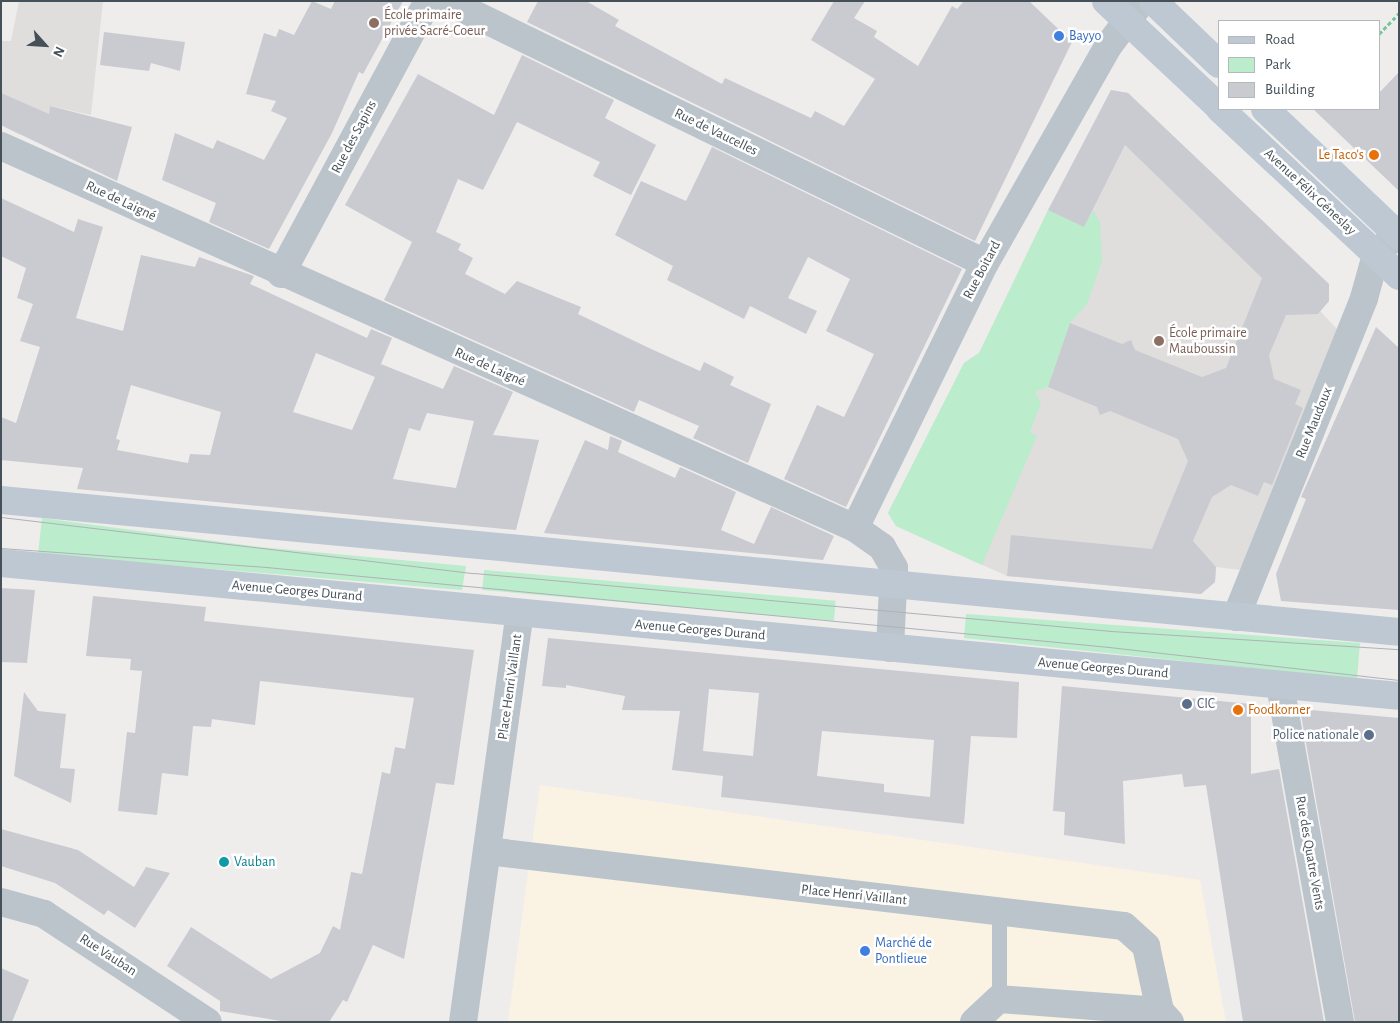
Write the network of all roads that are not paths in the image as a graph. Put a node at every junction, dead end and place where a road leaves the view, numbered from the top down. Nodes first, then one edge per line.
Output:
1 (428, 1) edge
2 (447, 1) edge
3 (1153, 1) edge
4 (1124, 7) edge
5 (1218, 63) edge
6 (1218, 106) edge
7 (1222, 110) edge
8 (1266, 110) edge
9 (1, 146) edge
10 (1398, 235) edge
11 (1376, 255) junction
12 (985, 263) junction
13 (281, 274) junction
14 (1399, 276) edge
15 (1, 500) edge
16 (855, 528) junction
17 (1, 563) edge
18 (897, 585) junction
19 (520, 613) junction
20 (1236, 617) junction
21 (1399, 632) edge
22 (890, 648) junction
23 (1280, 685) junction
24 (1399, 696) edge
25 (488, 851) junction
26 (1, 902) edge
27 (999, 911) junction
28 (999, 999) junction
29 (1165, 1016) edge
30 (208, 1022) edge
31 (463, 1022) edge
32 (974, 1022) edge
33 (1340, 1022) edge

1 - 13 street, Rue des Sapins
2 - 12 street, Rue de Vaucelles
3 - 5 main road
4 - 6 main road, Avenue Félix Géneslay
4 - 12 street, Rue Boitard
7 - 11 main road, Avenue Félix Géneslay
8 - 10 main road, Avenue Félix Géneslay
9 - 13 street, Rue de Laigné
10 - 11 street, Rue Maudoux
11 - 14 main road, Avenue Félix Géneslay
11 - 20 street, Rue Maudoux
12 - 16 street, Rue Boitard
13 - 16 street, Rue de Laigné
15 - 18 main road
16 - 18 street, Rue de Laigné
17 - 19 main road, Avenue Georges Durand
18 - 20 main road
18 - 22 street, Rue de Laigné
19 - 22 main road, Avenue Georges Durand
19 - 25 street, Place Henri Vaillant
20 - 21 main road
22 - 23 main road, Avenue Georges Durand
23 - 24 main road, Avenue Georges Durand
23 - 33 street, Rue des Quatre Vents
25 - 27 street, Place Henri Vaillant
25 - 31 street, Place Henri Vaillant
26 - 30 street, Rue Vauban
27 - 28 lane
27 - 29 street, Place Henri Vaillant
28 - 29 street, Place Henri Vaillant
28 - 32 street

